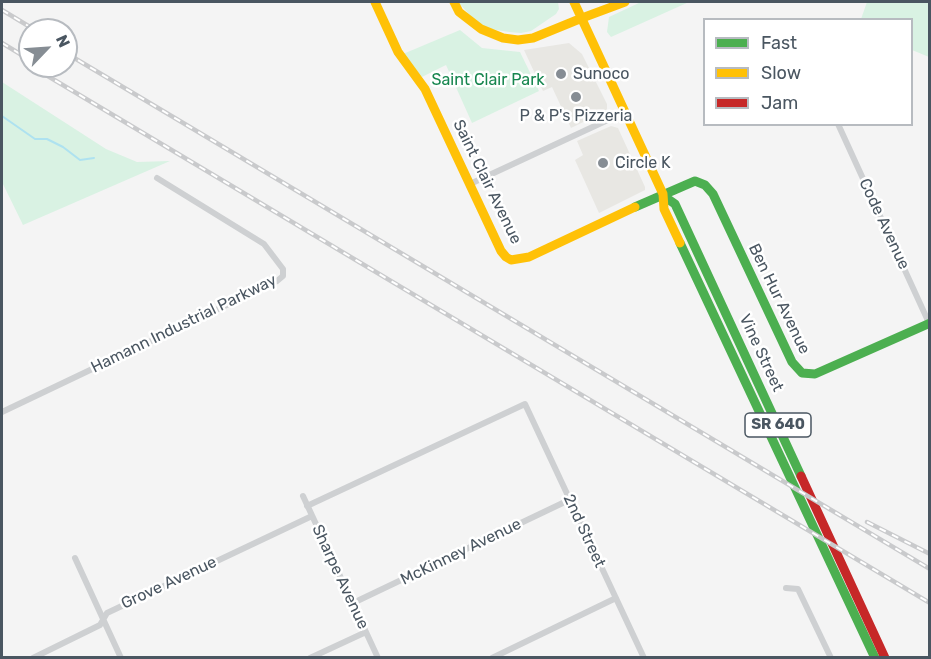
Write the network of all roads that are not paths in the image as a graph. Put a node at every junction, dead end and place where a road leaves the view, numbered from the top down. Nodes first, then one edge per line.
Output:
1 (375, 2) edge
2 (453, 2) edge
3 (574, 2) edge
4 (603, 2) edge
5 (625, 2) edge
6 (582, 18) junction
7 (625, 112) junction
8 (839, 126) edge
9 (157, 178) dead end
10 (470, 184) junction
11 (664, 196) junction
12 (929, 323) edge
13 (2, 412) edge
14 (303, 496) dead end
15 (569, 500) junction
16 (307, 506) junction
17 (312, 516) junction
18 (75, 558) dead end
19 (786, 588) dead end
20 (616, 598) junction
21 (353, 603) junction
22 (103, 619) junction
23 (366, 632) junction
24 (33, 657) edge
25 (121, 657) edge
26 (310, 657) edge
27 (378, 657) edge
28 (492, 657) edge
29 (644, 657) edge
30 (831, 657) edge
31 (875, 657) edge
32 (885, 657) edge

1 - 10 main road, Saint Clair Avenue
2 - 6 main road
3 - 6 main road, Vine Street / SR 640
4 - 6 main road
5 - 6 main road
6 - 7 main road, Vine Street / SR 640
7 - 10 street
7 - 11 main road, Vine Street / SR 640
8 - 12 street, Code Avenue
9 - 13 street, Hamann Industrial Parkway
10 - 11 main road, Saint Clair Avenue
11 - 12 main road, Ben Hur Avenue
11 - 31 main road, Vine Street / SR 640
11 - 32 main road, Vine Street / SR 640
14 - 16 street, Sharpe Avenue
15 - 16 street, 2nd Street
15 - 20 street, 2nd Street
15 - 21 street, McKinney Avenue
16 - 17 street, Sharpe Avenue
17 - 21 street, Sharpe Avenue
17 - 22 street, Grove Avenue
18 - 22 street
19 - 30 street
20 - 28 street
20 - 29 street, 2nd Street
21 - 23 street, Sharpe Avenue
22 - 24 street, Grove Avenue
22 - 25 street
23 - 26 street
23 - 27 street, Sharpe Avenue

